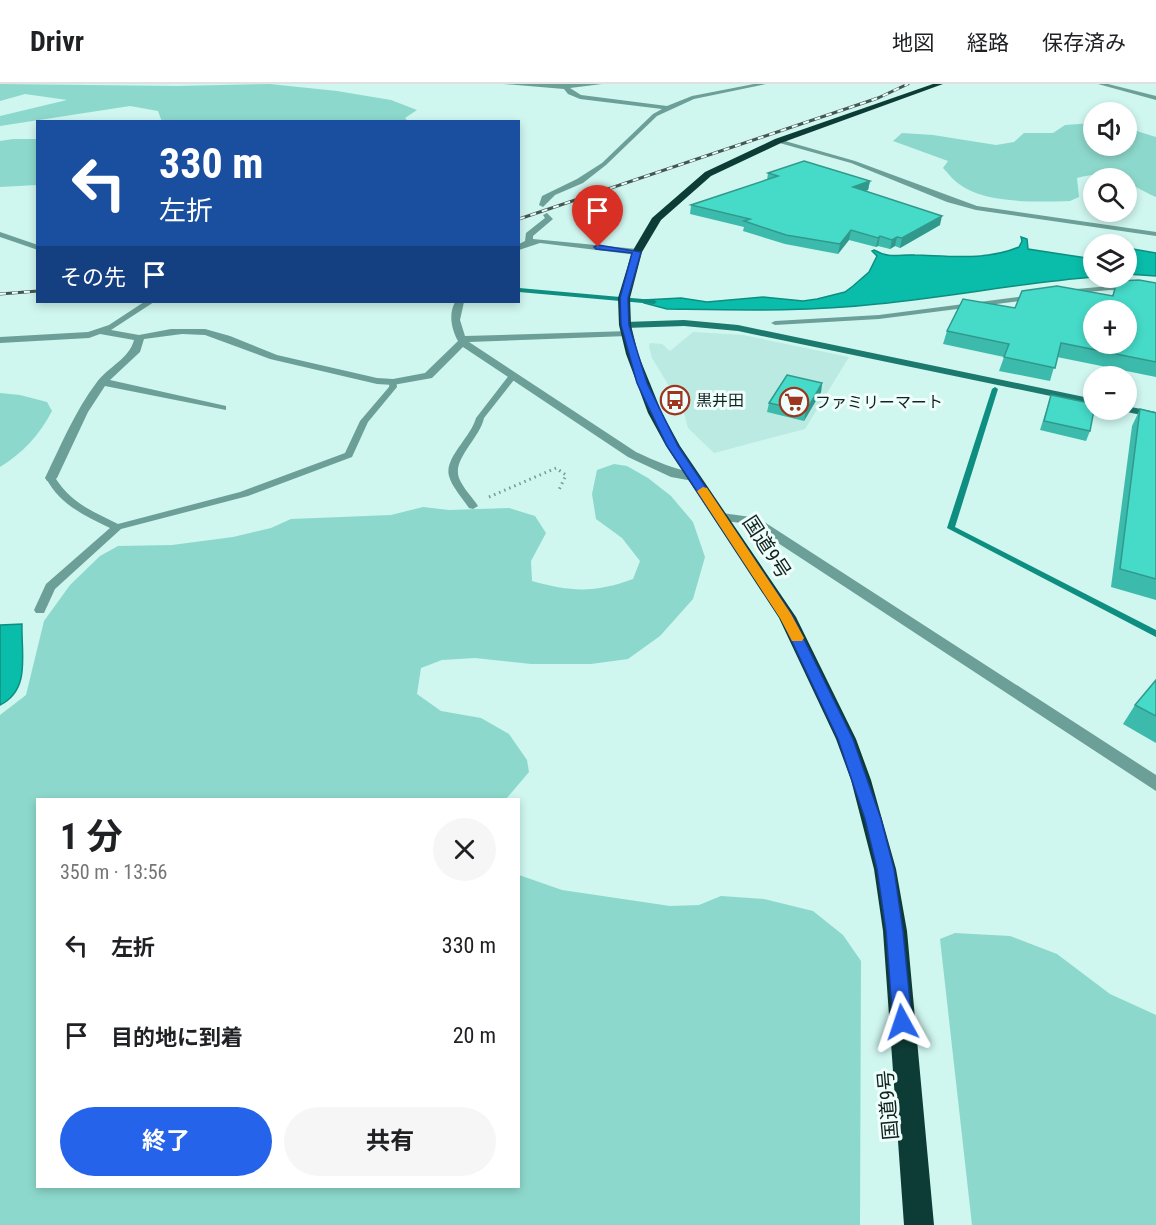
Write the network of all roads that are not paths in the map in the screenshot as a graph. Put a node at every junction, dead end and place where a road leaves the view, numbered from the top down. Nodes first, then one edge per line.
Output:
1 (507, 84) edge
2 (599, 84) edge
3 (763, 84) edge
4 (940, 84) edge
5 (1101, 84) edge
6 (528, 85) edge
7 (566, 87) junction
8 (1156, 98) edge
9 (668, 108) junction
10 (778, 141) junction
11 (543, 205) dead end
12 (547, 215) dead end
13 (0, 234) edge
14 (1156, 234) edge
15 (529, 242) junction
16 (520, 246) edge
17 (36, 247) edge
18 (637, 252) junction
19 (1156, 289) edge
20 (1061, 293) edge
21 (1039, 296) edge
22 (147, 303) edge
23 (458, 303) edge
24 (775, 323) dead end
25 (626, 329) junction
26 (102, 332) junction
27 (137, 338) junction
28 (0, 340) edge
29 (462, 341) junction
30 (513, 376) junction
31 (102, 382) junction
32 (393, 382) junction
33 (1083, 400) edge
34 (222, 408) dead end
35 (1137, 411) edge
36 (1156, 415) edge
37 (693, 477) junction
38 (51, 478) joint
39 (472, 506) road end
40 (722, 517) junction
41 (117, 527) junction
42 (40, 610) dead end
43 (1156, 784) edge
44 (919, 1225) edge

1 - 6 street
2 - 7 street
3 - 9 street
4 - 10 highway, 国道9号
5 - 8 street
6 - 7 street
7 - 9 street
9 - 11 street
10 - 14 street
10 - 18 highway, 国道9号
12 - 15 street
13 - 17 street
15 - 16 street
15 - 18 street
18 - 25 highway, 国道9号
19 - 20 lane
21 - 24 lane
22 - 26 street
23 - 29 street
25 - 29 street
25 - 33 street
25 - 37 highway, 国道9号
26 - 27 street
26 - 28 street
27 - 31 street
27 - 32 street
29 - 30 street
29 - 32 street
30 - 37 street
30 - 39 lane
31 - 34 street
31 - 38 street
32 - 41 lane
35 - 36 street
37 - 40 highway, 国道9号
38 - 41 lane
40 - 43 street
40 - 44 highway, 国道9号
41 - 42 lane

